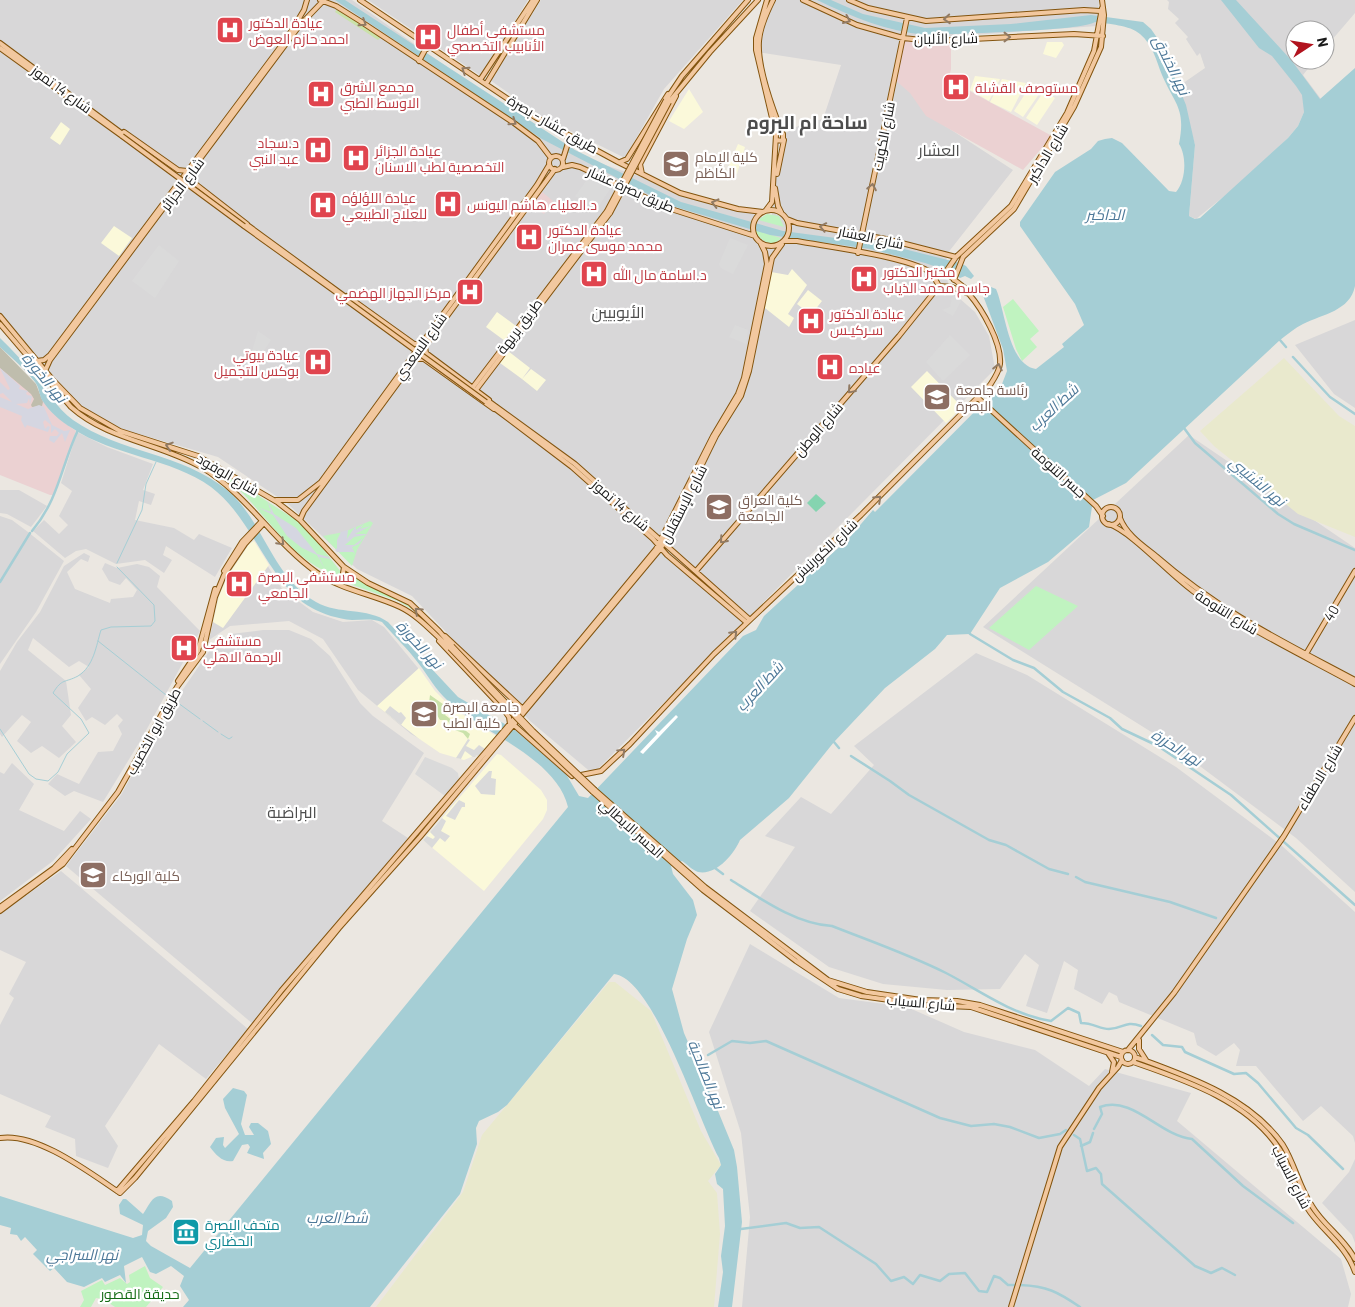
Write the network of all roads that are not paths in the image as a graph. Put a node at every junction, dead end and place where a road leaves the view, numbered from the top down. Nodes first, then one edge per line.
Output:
1 (307, 0) edge
2 (322, 0) edge
3 (360, 0) edge
4 (533, 0) edge
5 (537, 0) edge
6 (748, 0) edge
7 (758, 0) edge
8 (767, 0) edge
9 (773, 0) edge
10 (803, 0) edge
11 (849, 0) edge
12 (1102, 0) edge
13 (530, 8) junction
14 (1102, 12) junction
15 (907, 19) junction
16 (1097, 35) junction
17 (1103, 36) junction
18 (903, 37) junction
19 (0, 43) edge
20 (0, 48) edge
21 (430, 48) junction
22 (419, 61) junction
23 (480, 80) junction
24 (486, 84) junction
25 (675, 90) junction
26 (113, 128) junction
27 (566, 134) junction
28 (783, 135) junction
29 (776, 137) junction
30 (784, 140) junction
31 (550, 158) junction
32 (563, 159) junction
33 (618, 162) junction
34 (548, 164) junction
35 (563, 166) junction
36 (555, 169) junction
37 (178, 170) junction
38 (189, 171) junction
39 (642, 174) junction
40 (175, 176) junction
41 (193, 182) junction
42 (179, 185) junction
43 (190, 187) junction
44 (1022, 192) junction
45 (764, 212) junction
46 (783, 214) junction
47 (788, 221) junction
48 (253, 231) junction
49 (754, 234) junction
50 (862, 237) junction
51 (760, 242) junction
52 (784, 242) junction
53 (859, 251) junction
54 (955, 258) junction
55 (946, 272) junction
56 (936, 276) junction
57 (954, 278) junction
58 (939, 286) junction
59 (339, 293) junction
60 (969, 294) junction
61 (82, 315) junction
62 (0, 316) edge
63 (0, 324) edge
64 (414, 344) junction
65 (424, 344) junction
66 (411, 350) junction
67 (426, 353) junction
68 (414, 358) junction
69 (424, 359) junction
70 (37, 361) junction
71 (45, 371) junction
72 (475, 387) junction
73 (978, 398) junction
74 (498, 410) junction
75 (214, 464) junction
76 (209, 472) junction
77 (228, 472) junction
78 (222, 481) junction
79 (310, 492) junction
80 (273, 500) junction
81 (313, 500) junction
82 (1096, 506) junction
83 (1107, 508) junction
84 (1103, 516) junction
85 (1120, 518) junction
86 (300, 520) junction
87 (263, 522) junction
88 (1109, 524) junction
89 (667, 532) junction
90 (655, 535) junction
91 (661, 544) junction
92 (669, 548) junction
93 (667, 555) junction
94 (654, 557) junction
95 (344, 567) junction
96 (696, 571) junction
97 (1355, 571) edge
98 (331, 581) junction
99 (1192, 589) junction
100 (748, 620) junction
101 (1256, 630) junction
102 (439, 631) junction
103 (435, 635) junction
104 (450, 647) junction
105 (1306, 654) junction
106 (1355, 680) edge
107 (1355, 684) edge
108 (503, 691) junction
109 (499, 706) junction
110 (524, 710) junction
111 (1355, 718) edge
112 (511, 725) junction
113 (581, 775) dead end
114 (572, 776) dead end
115 (13, 900) junction
116 (0, 907) edge
117 (0, 911) edge
118 (835, 985) junction
119 (1139, 1039) junction
120 (1107, 1052) junction
121 (1123, 1052) junction
122 (1132, 1053) junction
123 (1122, 1058) junction
124 (1133, 1062) junction
125 (1150, 1063) junction
126 (1128, 1064) junction
127 (1118, 1067) junction
128 (1110, 1075) junction
129 (0, 1138) edge
130 (1355, 1259) edge
131 (1355, 1272) edge
132 (1011, 1307) edge

1 - 38 main road, شارع الجزائر
2 -> 22 main road
2 - 38 main road, شارع الجزائر
3 - 21 main road, طريق عشار - بصرة
4 - 13 main road
5 - 13 main road
6 - 25 main road
7 - 25 main road
8 - 29 main road
9 - 28 main road
10 -> 18 main road, شارع الألبان
11 - 15 main road
12 - 14 main road
13 - 23 main road
13 - 24 main road
14 -> 15 main road
14 - 16 main road, شارع الداكير
14 - 17 main road, شارع الداكير
15 - 18 main road, شارع الكويت
16 - 17 main road, شارع الألبان
18 -> 16 main road, شارع الألبان
16 - 44 main road, شارع الداكير
17 - 44 main road, شارع الداكير
50 -> 18 main road, شارع الكويت
19 - 26 main road, شارع 14 تموز
20 - 26 main road, شارع 14 تموز
21 - 22 main road
23 -> 21 main road, طريق عشار - بصرة
22 -> 31 main road
23 - 24 main road, طريق عشار - بصرة
24 - 27 main road, طريق عشار - بصرة
25 - 33 main road
25 - 39 main road
25 - 72 main road, طريق بريهة, bridge
26 - 37 main road
26 - 40 main road
26 - 48 main road, شارع 14 تموز, bridge
27 - 32 main road
27 - 33 main road, طريق عشار - بصرة
28 - 29 main road
28 - 30 main road
29 - 30 main road
29 - 45 main road
30 - 46 main road
31 - 32 main road
31 - 34 main road, شارع السعدي
32 - 35 main road
33 - 39 main road, طريق عشار - بصرة
34 - 36 main road
34 - 65 main road, شارع السعدي
35 - 36 main road
35 - 49 main road, طريق بصرة عشار
36 - 65 main road, شارع السعدي
37 - 38 main road
37 - 40 main road
38 - 41 main road
38 - 42 main road, شارع الجزائر
45 -> 39 main road, طريق عشار - بصرة
40 - 42 main road
41 - 43 main road
41 - 48 main road
42 - 43 main road
42 - 61 main road, شارع الجزائر
43 - 48 main road
44 - 54 main road, شارع الداكير
44 - 57 main road, شارع الداكير
45 - 46 main road
45 - 49 main road
46 - 47 main road
50 -> 47 main road, شارع العشار
47 - 52 main road
48 - 59 main road
49 - 51 main road
50 - 53 main road, شارع الكويت
50 - 54 main road, شارع العشار
51 - 52 main road
51 - 89 main road, شارع الإستقلال
52 - 53 main road, شارع العشار
52 - 89 main road, شارع الإستقلال
53 - 56 main road, شارع العشار
54 - 55 main road, شارع الداكير
55 - 56 main road
55 - 57 main road
56 - 58 main road
57 - 60 main road
58 - 60 main road
58 -> 96 main road, شارع الوطن
59 - 64 main road
59 - 66 main road
59 - 74 main road, شارع 14 تموز, bridge
73 -> 60 main road, شارع الكورنيش
61 - 70 main road, شارع الجزائر
61 - 71 main road, شارع الجزائر
62 - 70 main road, شارع الوفود
63 - 76 main road, شارع الوفود
64 - 65 main road
64 - 66 main road
65 - 67 main road
65 - 68 main road, شارع السعدي
66 - 68 main road
67 - 69 main road
67 - 72 main road
68 - 69 main road
68 - 79 main road, شارع السعدي
68 - 81 main road, شارع السعدي
69 - 74 main road
70 - 71 main road, شارع الوفود
75 -> 71 main road, شارع الوفود
72 - 74 main road
73 - 82 main road, جسر التنومة
100 -> 73 main road, شارع الكورنيش
74 - 90 main road, شارع 14 تموز
74 - 91 main road, شارع 14 تموز
75 - 76 main road
75 - 77 main road, شارع الوفود
76 - 78 main road, شارع الوفود
77 - 78 main road
77 - 80 main road, شارع الوفود
78 - 87 main road, شارع الوفود
79 - 80 main road, شارع السعدي
79 - 81 main road
80 - 86 main road, شارع الوفود
81 - 86 main road, شارع السعدي
82 - 83 main road, جسر التنومة
82 - 84 main road, جسر التنومة
83 - 84 main road
83 - 85 main road
84 - 88 main road
85 - 88 main road
85 - 99 main road, شارع التنومة
86 - 95 main road, شارع الوفود
87 -> 98 main road, شارع الوفود
87 - 115 main road, طريق ابو الخصيب
88 - 99 main road, شارع التنومة
89 - 90 main road
89 - 91 main road, شارع الإستقلال
89 - 92 main road
90 - 91 main road, شارع 14 تموز
91 - 92 main road, شارع 14 تموز
91 - 93 main road, شارع 14 تموز
91 - 94 main road, شارع الإستقلال
91 - 110 main road, شارع الإستقلال
92 - 96 main road, شارع 14 تموز
93 - 94 main road
93 - 100 main road, شارع 14 تموز
94 - 110 main road, شارع الإستقلال
95 - 98 main road
102 -> 95 main road, شارع الوفود
96 - 100 main road, شارع 14 تموز
97 - 105 main road, 40
98 - 103 main road, شارع الوفود
99 - 101 main road, شارع التنومة
113 -> 100 main road, شارع الكورنيش
101 - 105 main road, شارع التنومة
101 - 107 main road, شارع التنومة
102 - 104 main road, شارع الوفود
102 - 108 main road
103 - 104 main road, شارع الوفود
103 - 109 main road
104 - 118 main road, الجسر الايطالي, bridge
105 - 106 main road, شارع التنومة
108 - 109 main road
108 - 110 main road
109 - 112 main road
110 - 112 main road, شارع الإستقلال
111 - 119 main road, شارع الاطفاء
112 - 114 main road
112 - 129 main road, شارع الإستقلال
115 - 116 main road, طريق ابو الخصيب
115 - 117 main road, طريق ابو الخصيب
118 - 120 main road, شارع السياب
118 - 121 main road, شارع السياب
119 - 122 main road, شارع الاطفاء
119 - 125 main road
120 - 123 main road, شارع السياب
120 - 128 main road
121 - 122 main road
121 - 123 main road
122 - 124 main road
122 - 125 main road, شارع السياب
123 - 126 main road, شارع السياب
123 - 127 main road
124 - 126 main road
124 - 131 main road, شارع السياب
125 - 130 main road, شارع السياب
126 - 127 main road
127 - 128 main road
128 - 132 main road

